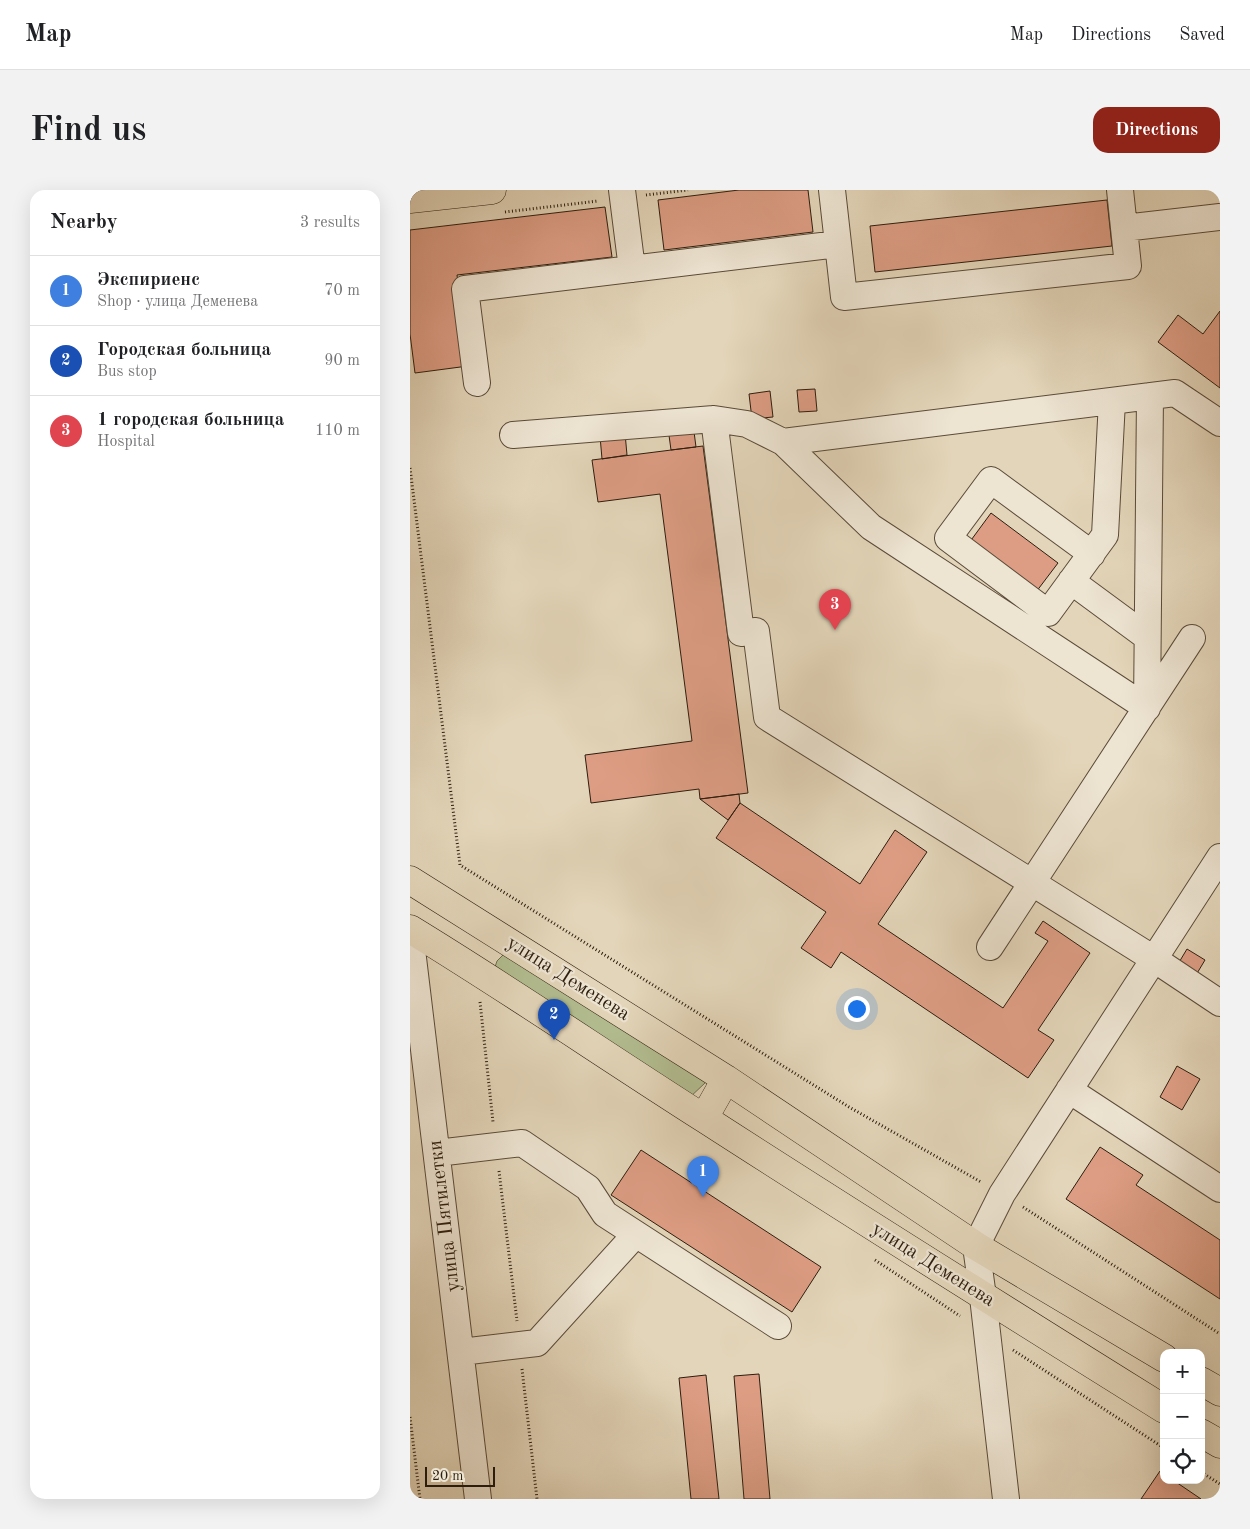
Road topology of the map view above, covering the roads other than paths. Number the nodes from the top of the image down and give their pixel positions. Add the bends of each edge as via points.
1 (832, 190) edge
2 (1120, 190) edge
3 (623, 194) edge
4 (410, 199) edge
5 (494, 201) edge
6 (1220, 217) edge
7 (1124, 228) junction
8 (838, 244) junction
9 (632, 269) junction
10 (476, 383) dead end
11 (1150, 396) junction
12 (1112, 401) junction
13 (714, 418) junction
14 (1220, 423) edge
15 (512, 435) dead end
16 (784, 442) junction
17 (1092, 554) junction
18 (1071, 581) junction
19 (1147, 637) junction
20 (1192, 638) dead end
21 (1147, 708) junction
22 (1220, 857) edge
23 (410, 880) edge
24 (1032, 883) junction
25 (410, 931) edge
26 (990, 947) dead end
27 (1154, 959) junction
28 (1220, 1003) edge
29 (415, 1012) edge
30 (418, 1057) edge
31 (726, 1079) junction
32 (1069, 1090) junction
33 (704, 1118) junction
34 (437, 1153) junction
35 (1220, 1189) edge
36 (636, 1234) junction
37 (976, 1246) junction
38 (983, 1297) junction
39 (778, 1326) dead end
40 (461, 1352) junction
41 (1160, 1356) edge
42 (1205, 1383) edge
43 (1220, 1392) edge
44 (1160, 1407) edge
45 (1205, 1435) edge
46 (1220, 1444) edge
47 (478, 1499) edge
48 (1006, 1499) edge

1 - 8 street
2 - 7 street
3 - 9 street
4 - 5 main road
6 - 7 street
7 - 8 street via 1128,266 844,297
8 - 9 street
9 - 10 street via 465,289
11 - 12 street
11 - 14 street via 1175,393
11 - 19 street
12 - 16 street
12 - 17 street via 1106,535
13 - 15 street
13 - 16 street via 747,424
13 - 24 street via 741,634 756,631 767,717
16 - 21 street via 872,527
17 - 18 street
17 - 18 street via 991,480 948,538 1048,613
18 - 19 street
19 - 21 street
20 - 21 street
21 - 24 street
22 - 27 street
23 - 31 main road, улица Деменева
24 - 26 street
24 - 27 street
25 - 29 street, улица Пятилетки
25 - 33 main road, улица Деменева via 476,969
27 - 28 street
27 - 32 street
29 - 30 street, улица Пятилетки
30 - 34 street, улица Пятилетки
31 - 33 main road
31 - 37 main road, улица Деменева
32 - 35 street
32 - 37 street via 1002,1194
33 - 38 main road, улица Деменева
34 - 36 street via 522,1143 588,1188 605,1214
34 - 40 street, улица Пятилетки
36 - 39 street
36 - 40 street via 537,1343
37 - 38 street
37 - 41 main road, улица Деменева
38 - 44 main road, улица Деменева
38 - 48 street
40 - 47 street, улица Пятилетки
42 - 43 main road
45 - 46 main road

